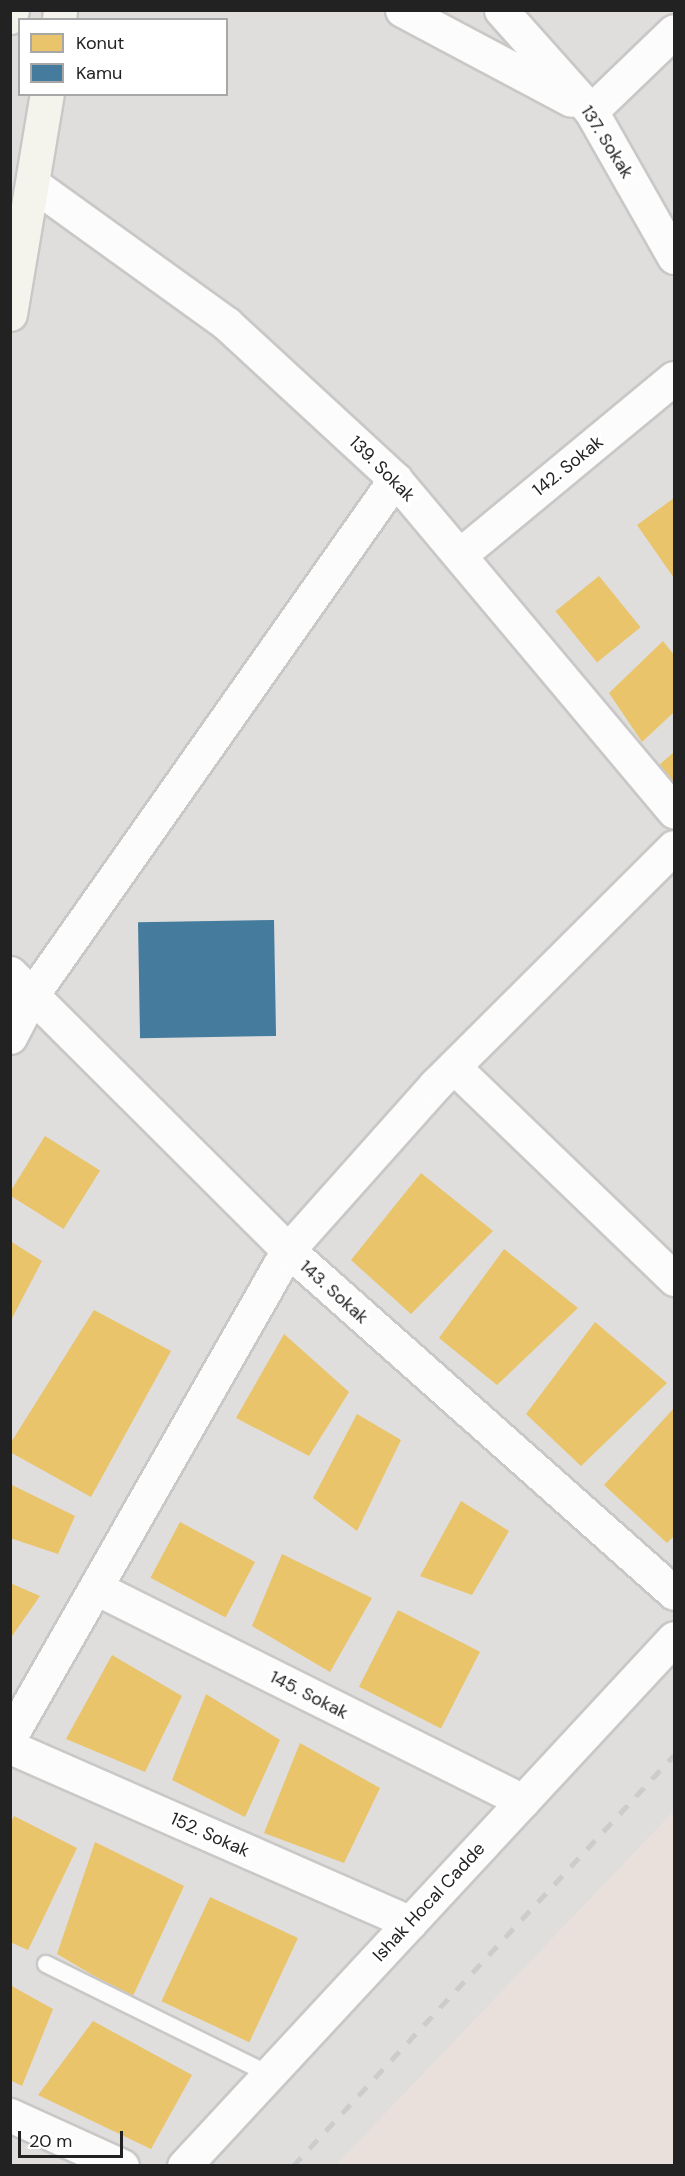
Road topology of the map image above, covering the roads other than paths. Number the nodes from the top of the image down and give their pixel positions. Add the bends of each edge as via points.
1 (12, 10) edge
2 (402, 10) edge
3 (501, 10) edge
4 (10, 17) edge
5 (675, 31) edge
6 (47, 96) edge
7 (591, 111) junction
8 (33, 184) junction
9 (675, 257) edge
10 (10, 314) edge
11 (675, 378) edge
12 (395, 479) junction
13 (461, 554) junction
14 (675, 812) edge
15 (675, 847) edge
16 (21, 984) edge
17 (10, 1037) edge
18 (454, 1067) junction
19 (288, 1250) junction
20 (675, 1280) edge
21 (96, 1588) junction
22 (675, 1593) edge
23 (675, 1638) edge
24 (10, 1737) edge
25 (10, 1747) edge
26 (523, 1801) junction
27 (410, 1923) junction
28 (46, 1964) dead end
29 (269, 2074) junction
30 (10, 2115) edge
31 (122, 2166) edge
32 (184, 2166) edge

1 - 4 street
2 - 7 street
3 - 7 street, 137. Sokak
5 - 7 street
6 - 8 street
7 - 9 street, 137. Sokak
8 - 10 street
8 - 12 street, 139. Sokak via 227,324
11 - 13 street, 142. Sokak
12 - 13 street, 139. Sokak
12 - 16 street
13 - 14 street, 139. Sokak
15 - 18 street
16 - 17 street
16 - 19 street, 143. Sokak
18 - 19 street
18 - 20 street
19 - 21 street
19 - 22 street, 143. Sokak
21 - 24 street
21 - 26 street, 145. Sokak
23 - 26 street, Ishak Hocal Cadde
25 - 27 street, 152. Sokak
26 - 27 street, Ishak Hocal Cadde
27 - 29 street, Ishak Hocal Cadde
28 - 29 lane
29 - 32 street, Ishak Hocal Cadde
30 - 31 street

